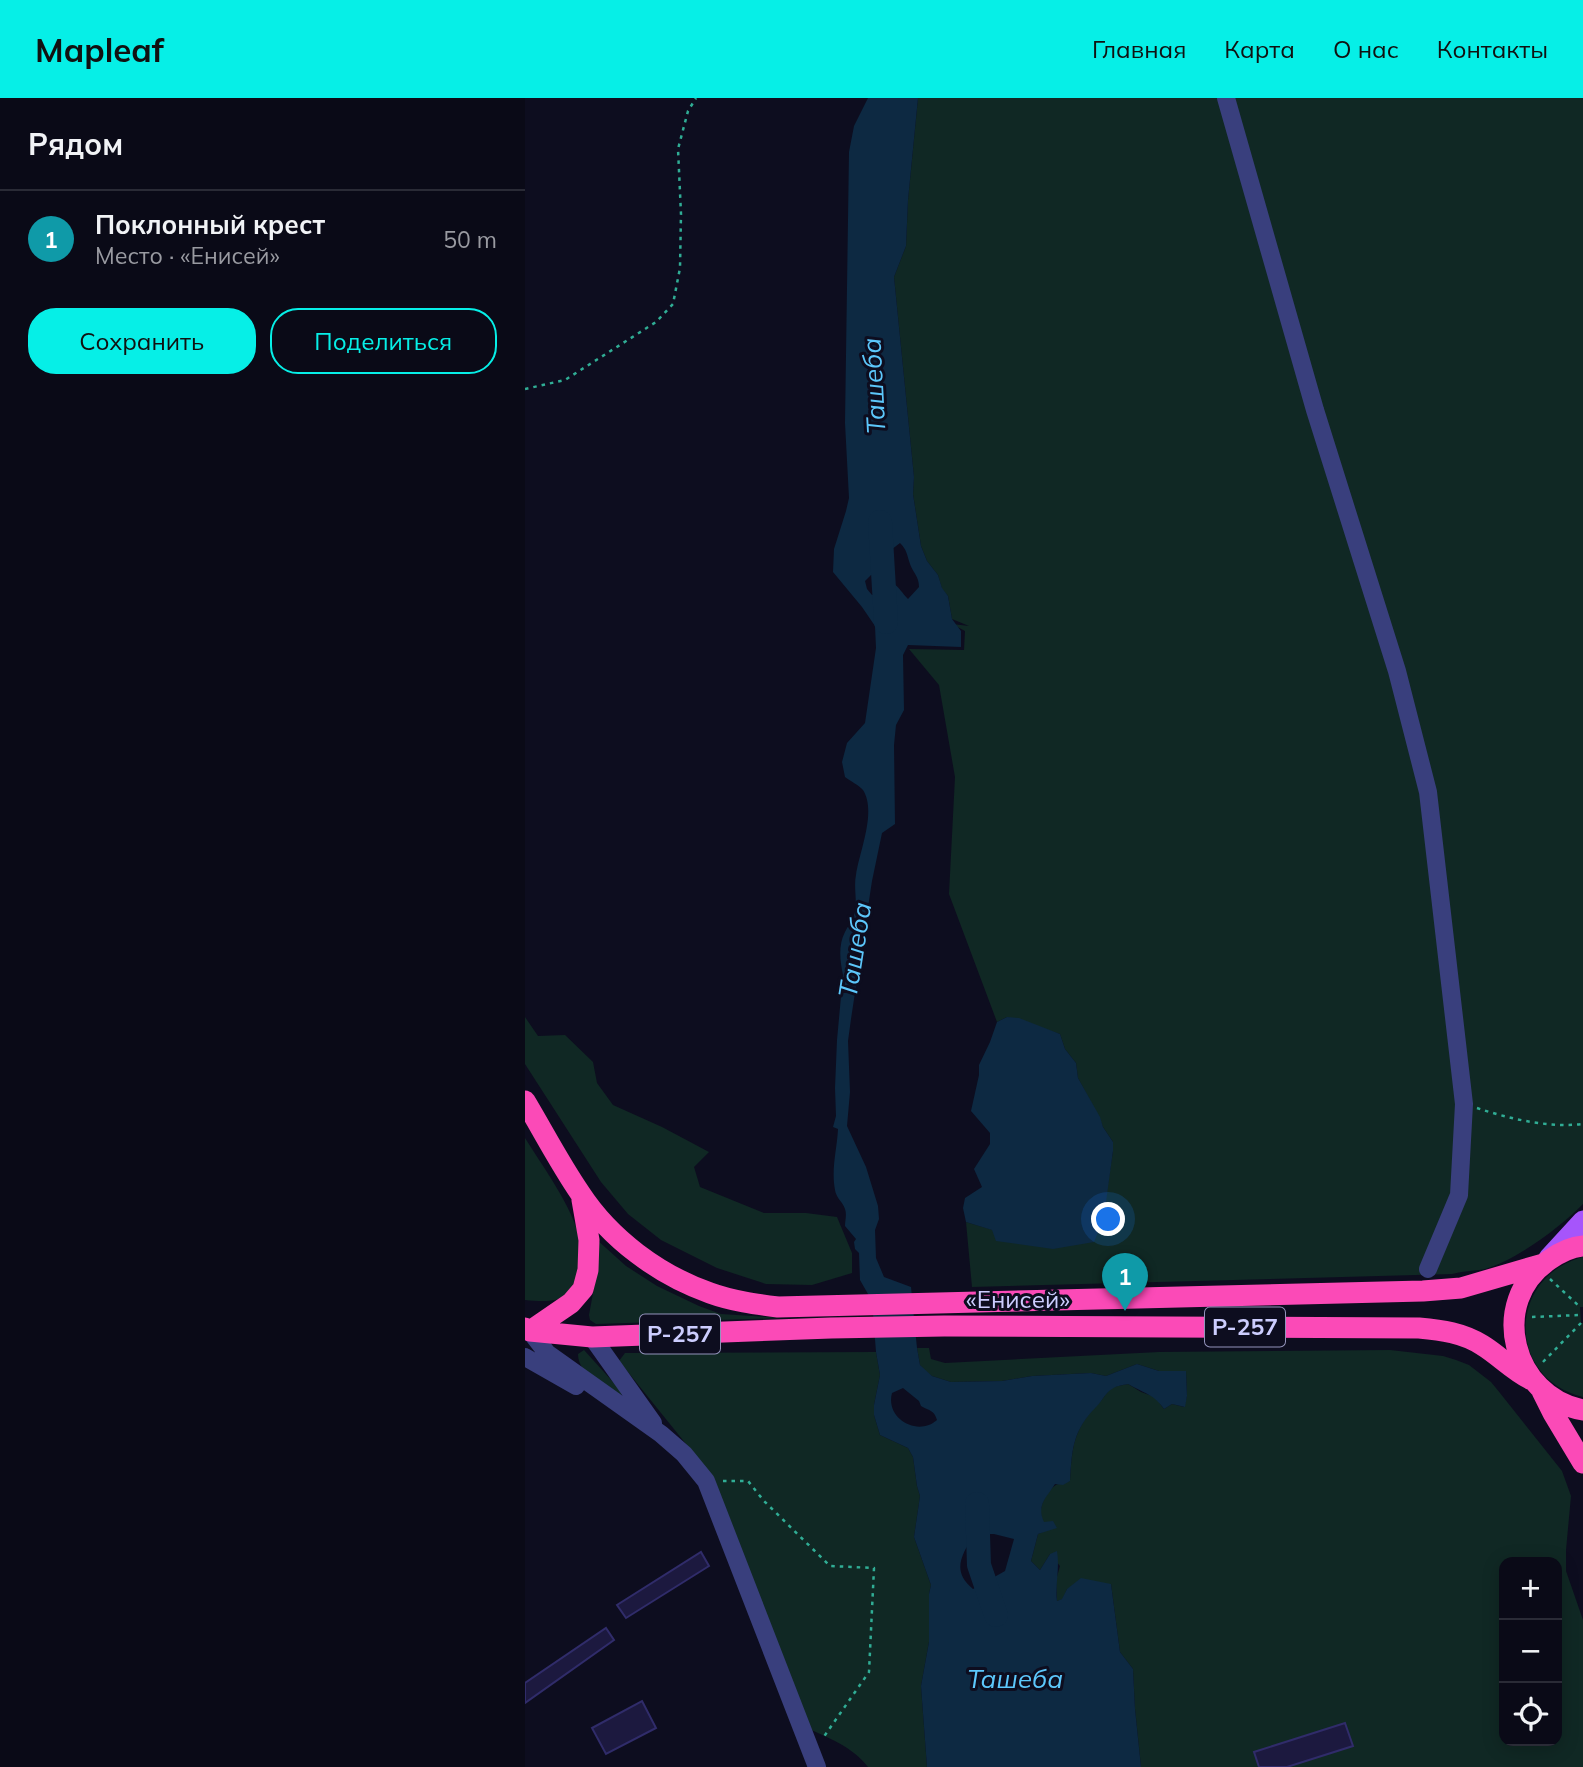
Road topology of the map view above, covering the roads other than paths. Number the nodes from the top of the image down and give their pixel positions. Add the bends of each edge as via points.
1 (1226, 98) edge
2 (525, 1101) edge
3 (525, 1117) edge
4 (551, 1145) junction
5 (581, 1195) junction
6 (1583, 1222) edge
7 (1583, 1246) edge
8 (1543, 1264) junction
9 (1428, 1269) dead end
10 (527, 1330) edge
11 (592, 1337) junction
12 (525, 1357) edge
13 (1537, 1385) junction
14 (1583, 1410) edge
15 (661, 1434) junction
16 (1583, 1463) edge
17 (817, 1767) edge

1 - 9 street via 1315,410 1397,671 1428,792 1464,1104 1459,1195
2 - 4 highway, «Енисей» / Р-257
3 - 4 highway, «Енисей» / Р-257
4 - 5 highway, «Енисей» / Р-257
5 - 8 highway, «Енисей» / Р-257 via 631,1249 658,1268 710,1293 778,1307 1423,1291 1461,1288
5 - 10 highway, «Енисей» / Р-257 via 589,1240 583,1289 571,1303
6 - 8 main road
7 - 8 highway, «Енисей» / Р-257
8 - 13 highway, «Енисей» / Р-257 via 1524,1288 1515,1318 1519,1357
10 - 11 highway, «Енисей» / Р-257
10 - 15 street via 547,1353
11 - 13 highway, «Енисей» / Р-257 via 944,1326 1429,1329 1482,1345
11 - 15 street
12 - 15 street
13 - 14 highway, «Енисей» / Р-257 via 1563,1404
13 - 16 highway, «Енисей» / Р-257
15 - 17 street via 706,1481

